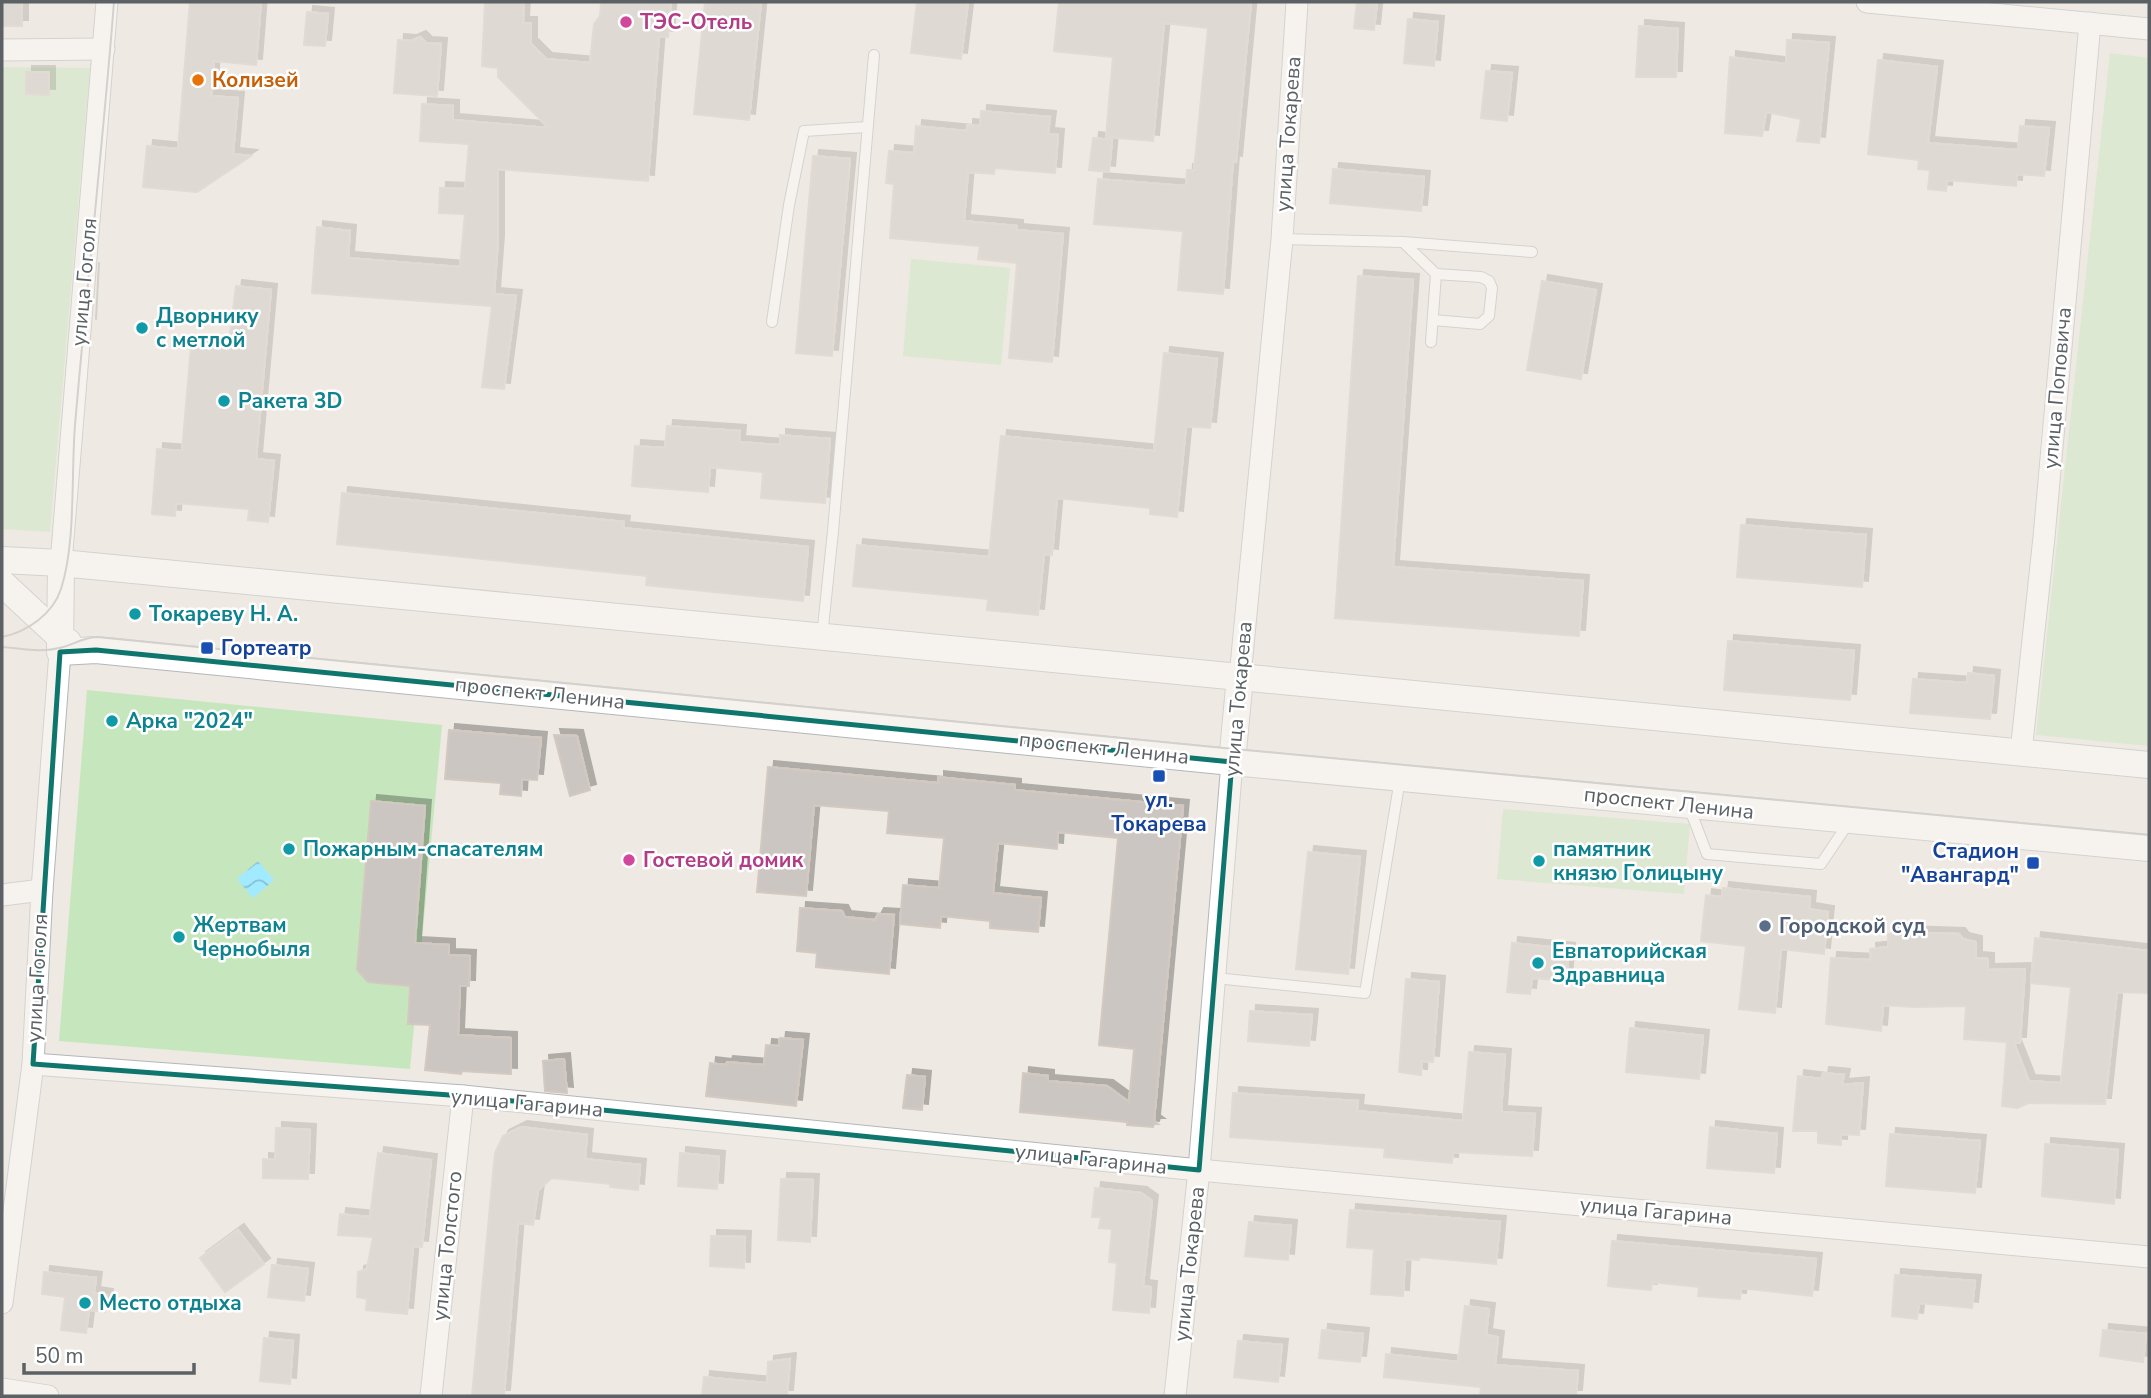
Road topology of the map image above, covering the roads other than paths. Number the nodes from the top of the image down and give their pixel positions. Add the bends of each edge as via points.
1 (107, 2) edge
2 (1297, 2) edge
3 (1867, 2) edge
4 (2090, 23) junction
5 (2149, 29) edge
6 (2, 50) edge
7 (104, 50) junction
8 (874, 55) dead end
9 (867, 127) junction
10 (1282, 239) junction
11 (1403, 242) junction
12 (1532, 253) dead end
13 (1436, 274) junction
14 (1433, 320) junction
15 (772, 322) dead end
16 (1431, 342) dead end
17 (2, 560) edge
18 (61, 563) junction
19 (2, 583) edge
20 (822, 637) junction
21 (60, 645) junction
22 (1240, 677) junction
23 (2021, 752) junction
24 (1231, 762) junction
25 (2149, 765) edge
26 (1400, 776) junction
27 (1688, 805) junction
28 (1850, 820) junction
29 (2149, 848) edge
30 (42, 890) junction
31 (2, 895) edge
32 (1215, 978) junction
33 (33, 1064) junction
34 (463, 1097) junction
35 (1199, 1170) junction
36 (2149, 1257) edge
37 (2, 1303) edge
38 (2, 1389) edge
39 (48, 1396) edge
40 (431, 1396) edge
41 (1175, 1396) edge

1 - 7 street, улица Гоголя
2 - 10 street, улица Токарева
3 - 4 street
4 - 5 street
4 - 23 street, улица Поповича
6 - 7 street
7 - 18 street, улица Гоголя
8 - 9 lane
9 - 15 lane via 804,131
9 - 20 lane
10 - 11 lane
10 - 22 street, улица Токарева
11 - 12 lane
11 - 13 lane
13 - 14 lane
13 - 14 lane via 1481,277 1492,288 1489,316 1480,324
14 - 16 lane
17 - 18 street
18 - 20 street
18 - 21 street
19 - 21 street
20 - 22 street
21 - 24 street, проспект Ленина
21 - 30 street, улица Гоголя
22 - 23 street
22 - 24 street, улица Токарева
23 - 25 street
24 - 26 street, проспект Ленина
24 - 32 street, улица Токарева
26 - 27 street, проспект Ленина
26 - 32 lane via 1365,993
27 - 28 street, проспект Ленина
27 - 28 lane via 1707,854 1821,864
28 - 29 street, проспект Ленина
30 - 31 street
30 - 33 street, улица Гоголя
32 - 35 street, улица Токарева
33 - 34 street, улица Гагарина
33 - 37 street, улица Гоголя
34 - 35 street, улица Гагарина
34 - 40 street, улица Толстого
35 - 36 street, улица Гагарина
35 - 41 street, улица Токарева
38 - 39 street

